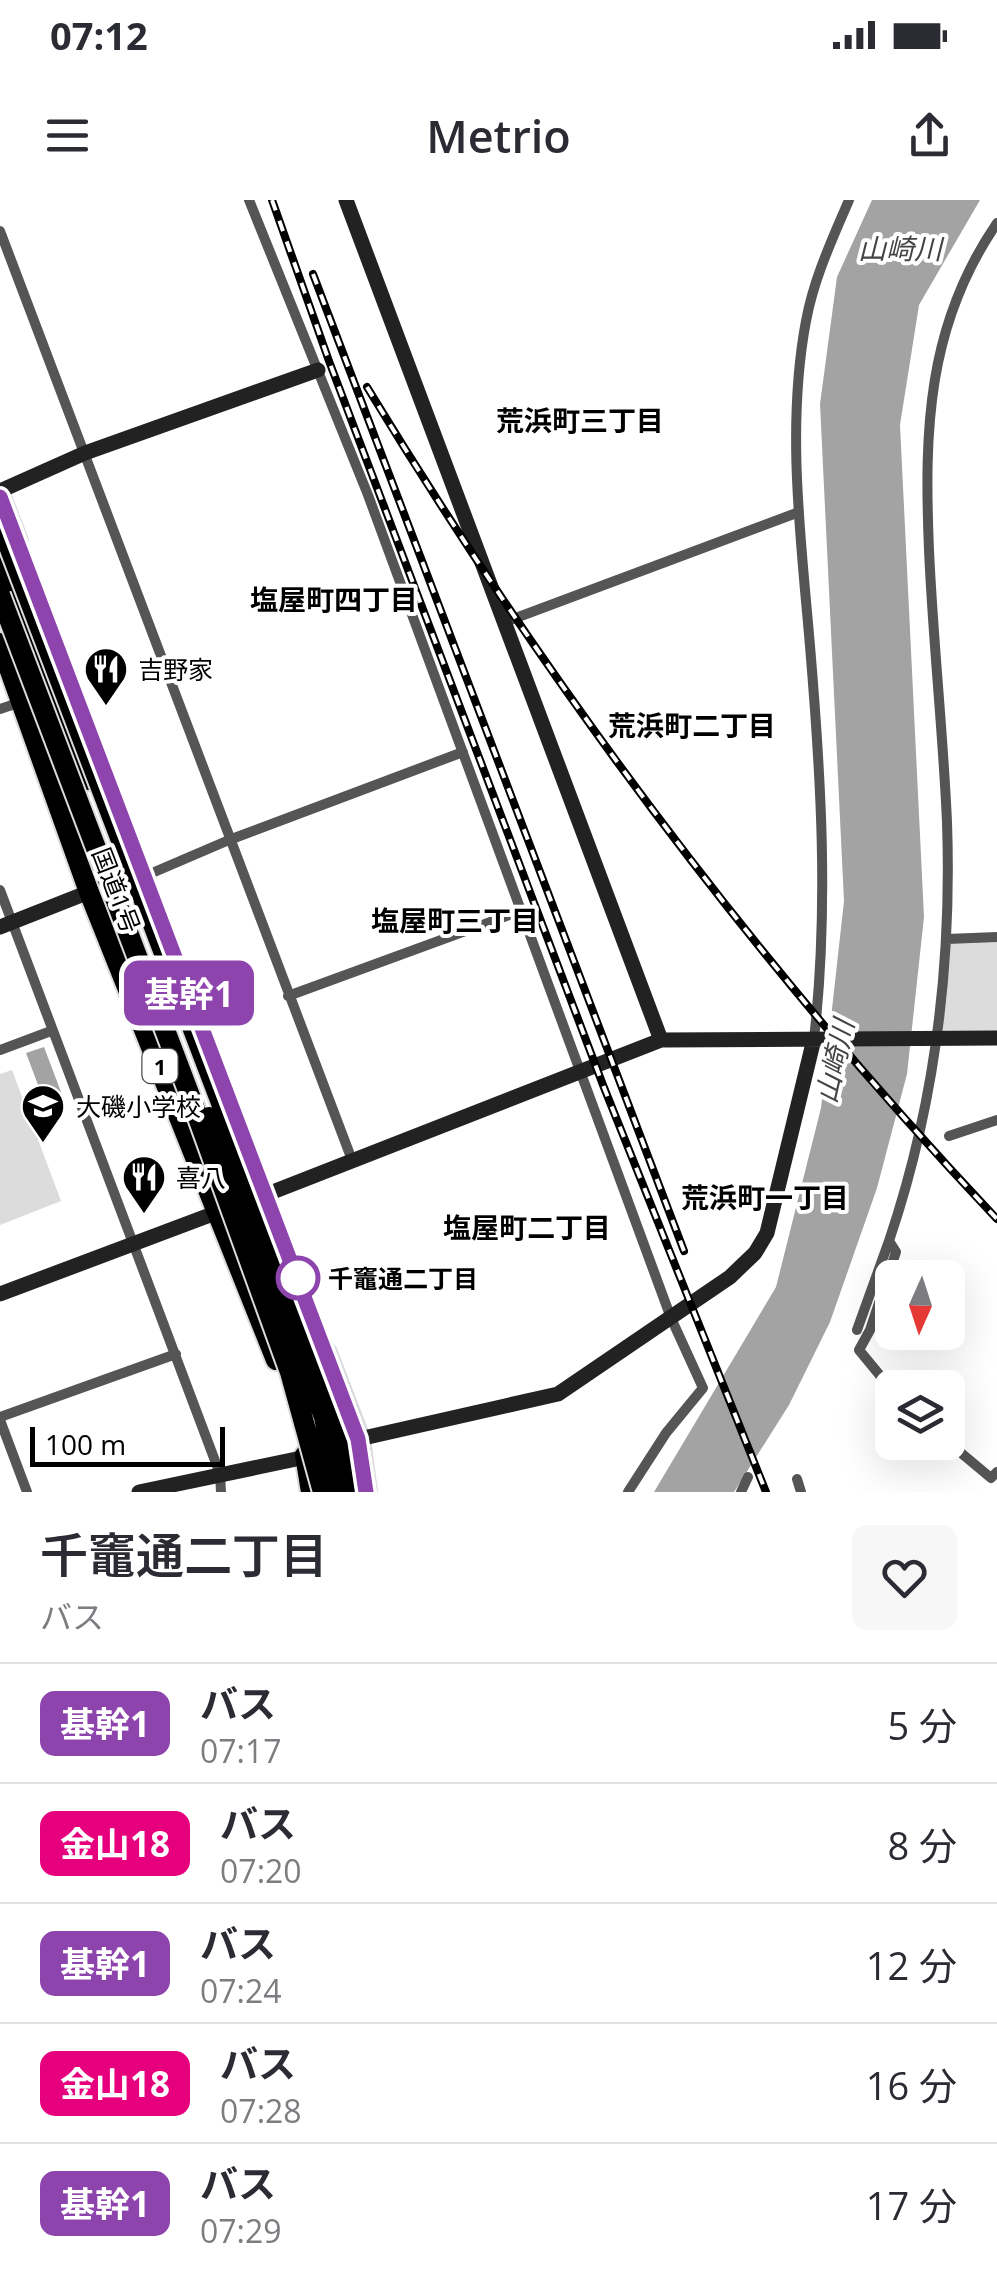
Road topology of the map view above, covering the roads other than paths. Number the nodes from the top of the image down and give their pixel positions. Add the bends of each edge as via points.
1 (250, 200) edge
2 (346, 200) edge
3 (849, 200) edge
4 (997, 223) edge
5 (0, 231) edge
6 (13, 265) junction
7 (0, 270) edge
8 (318, 370) junction
9 (85, 454) junction
10 (0, 494) edge
11 (799, 512) junction
12 (0, 522) edge
13 (0, 559) edge
14 (0, 595) edge
15 (505, 622) junction
16 (0, 643) edge
17 (22, 701) junction
18 (0, 709) edge
19 (463, 752) junction
20 (228, 840) junction
21 (144, 876) junction
22 (0, 890) edge
23 (89, 892) junction
24 (522, 910) junction
25 (146, 912) junction
26 (6, 924) edge
27 (997, 937) edge
28 (947, 939) junction
29 (288, 996) junction
30 (51, 1031) junction
31 (818, 1038) junction
32 (997, 1038) edge
33 (661, 1040) junction
34 (935, 1040) junction
35 (0, 1050) edge
36 (582, 1073) junction
37 (192, 1101) junction
38 (997, 1120) edge
39 (949, 1136) dead end
40 (352, 1160) junction
41 (266, 1195) junction
42 (219, 1212) junction
43 (889, 1240) junction
44 (133, 1245) junction
45 (0, 1294) edge
46 (671, 1318) junction
47 (858, 1330) dead end
48 (176, 1354) junction
49 (875, 1370) edge
50 (0, 1419) edge
51 (358, 1439) junction
52 (965, 1456) edge
53 (306, 1457) junction
54 (997, 1472) edge
55 (220, 1474) junction
56 (748, 1478) dead end
57 (797, 1479) dead end
58 (26, 1492) edge
59 (139, 1492) edge
60 (222, 1492) edge
61 (311, 1492) edge
62 (323, 1492) edge
63 (338, 1492) edge
64 (354, 1492) edge
65 (366, 1492) edge
66 (628, 1492) edge
67 (741, 1492) edge
68 (801, 1492) edge

1 - 8 street
2 - 15 street
3 - 11 street via 805,324 797,388
4 - 28 street via 955,298 928,422
5 - 6 street
6 - 7 street
6 - 9 street
8 - 9 street
8 - 19 street
9 - 10 street
9 - 20 street
10 - 21 highway, 国道1号 / 1
11 - 15 street
11 - 31 street via 821,779
12 - 25 highway, bridge
13 - 25 highway, bridge
14 - 37 highway, bridge
15 - 33 street
16 - 17 highway, 国道1号 / 1
17 - 18 street
17 - 23 highway, 国道1号 / 1
19 - 20 street
19 - 24 street
20 - 21 street
20 - 29 street
21 - 41 highway, 国道1号 / 1
22 - 26 street
23 - 26 street
23 - 42 highway, 国道1号 / 1
24 - 29 street
24 - 36 street
25 - 64 highway, bridge via 319,1360
26 - 30 street
27 - 28 street
28 - 34 street
29 - 40 street
30 - 35 street
30 - 44 street
31 - 33 street
31 - 34 street
31 - 46 street via 766,1233 730,1276
32 - 34 street
33 - 36 street
34 - 43 street via 914,1159
36 - 40 street
36 - 46 street
37 - 62 highway, bridge via 300,1400
37 - 63 highway, bridge via 213,1121 324,1417
38 - 39 street
40 - 41 street
41 - 42 street
41 - 51 highway, 国道1号 / 1
42 - 44 street
42 - 53 highway, 国道1号 / 1 via 292,1402
43 - 47 street
43 - 49 street via 896,1252 858,1350
44 - 45 street
44 - 48 street
46 - 51 street via 558,1394
46 - 66 street via 702,1388
48 - 50 street
48 - 55 street
50 - 58 street
51 - 65 highway, 国道1号 / 1
52 - 54 street via 991,1478
53 - 55 street
53 - 61 highway, 国道1号 / 1
55 - 59 street
55 - 60 street
56 - 67 street
57 - 68 street

